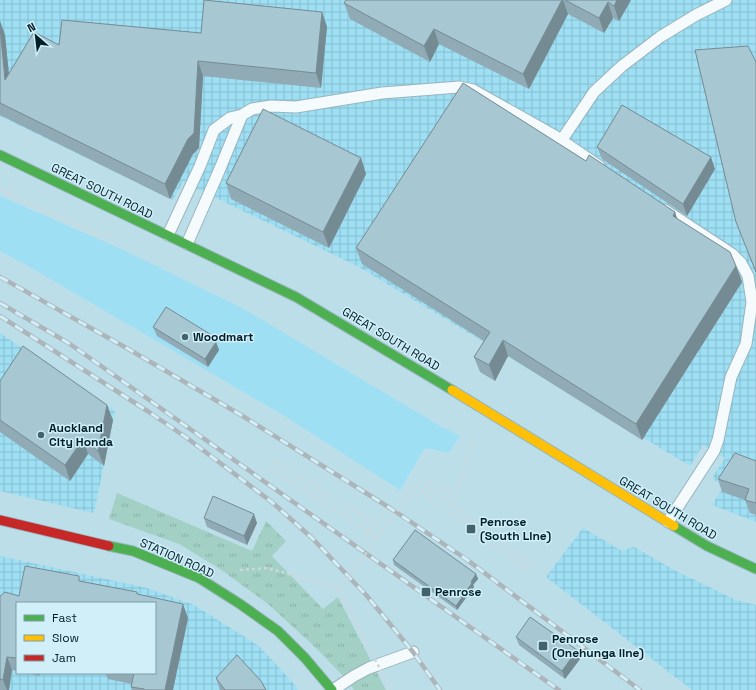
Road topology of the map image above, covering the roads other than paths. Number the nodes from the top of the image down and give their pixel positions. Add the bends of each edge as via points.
1 (726, 0) edge
2 (242, 115) junction
3 (561, 141) junction
4 (0, 155) edge
5 (607, 172) edge
6 (653, 202) edge
7 (168, 235) junction
8 (187, 244) junction
9 (0, 520) edge
10 (668, 522) junction
11 (756, 569) edge
12 (413, 652) dead end
13 (333, 690) edge

1 - 3 lane via 660,37 622,66 594,92
2 - 3 lane via 252,109 271,106 296,107 382,93 459,86 473,90
2 - 7 lane via 230,118 214,130
2 - 8 lane
3 - 5 lane
4 - 7 main road, GREAT SOUTH ROAD
6 - 10 lane via 732,254 741,263 748,276 752,302 746,344 731,377 714,451
7 - 8 main road, GREAT SOUTH ROAD
8 - 10 main road, GREAT SOUTH ROAD via 332,317
9 - 13 main road, STATION ROAD via 134,551 199,578 278,631
10 - 11 main road, GREAT SOUTH ROAD via 707,546
12 - 13 lane via 369,668

